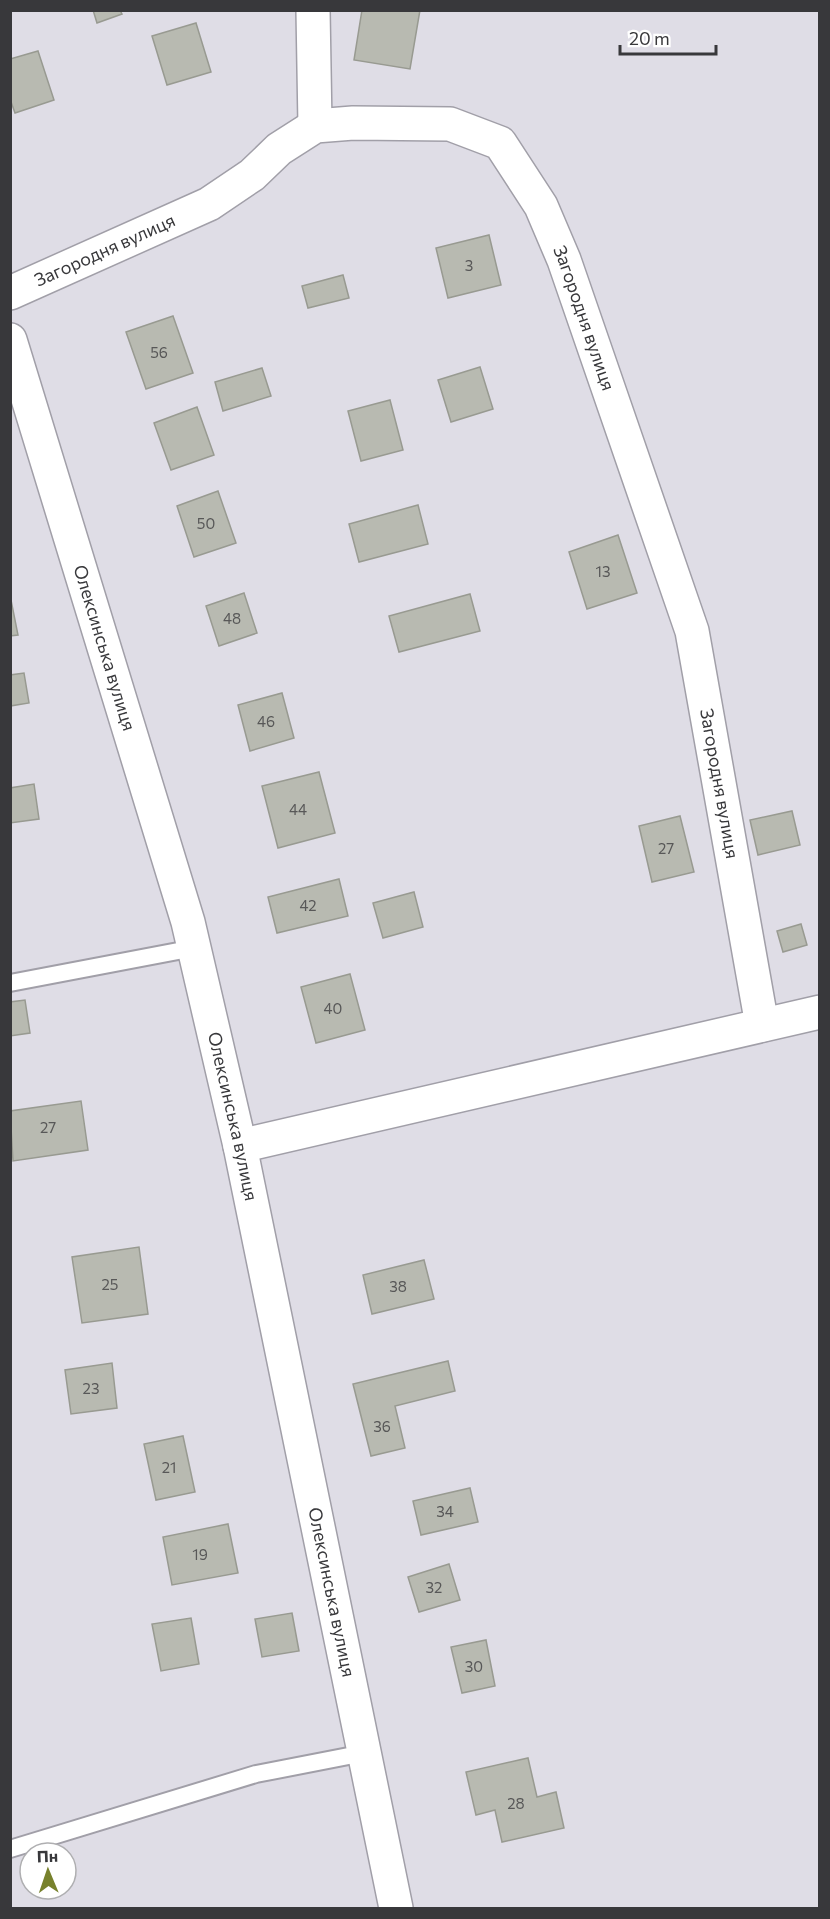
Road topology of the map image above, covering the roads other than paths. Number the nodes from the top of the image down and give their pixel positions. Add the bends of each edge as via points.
1 (313, 10) edge
2 (315, 126) junction
3 (10, 293) edge
4 (10, 340) edge
5 (194, 948) junction
6 (10, 983) edge
7 (819, 1012) edge
8 (762, 1026) junction
9 (240, 1146) junction
10 (364, 1753) junction
11 (10, 1849) edge
12 (396, 1908) edge

1 - 2 street
2 - 3 street, Загородня вулиця via 279,148 252,175 209,204
2 - 8 street, Загородня вулиця via 450,124 500,143 541,206 564,260 692,631
4 - 5 street, Олексинська вулиця
5 - 6 lane
5 - 9 street, Олексинська вулиця
7 - 8 street
8 - 9 street
9 - 10 street, Олексинська вулиця
10 - 11 lane via 256,1774
10 - 12 street, Олексинська вулиця

